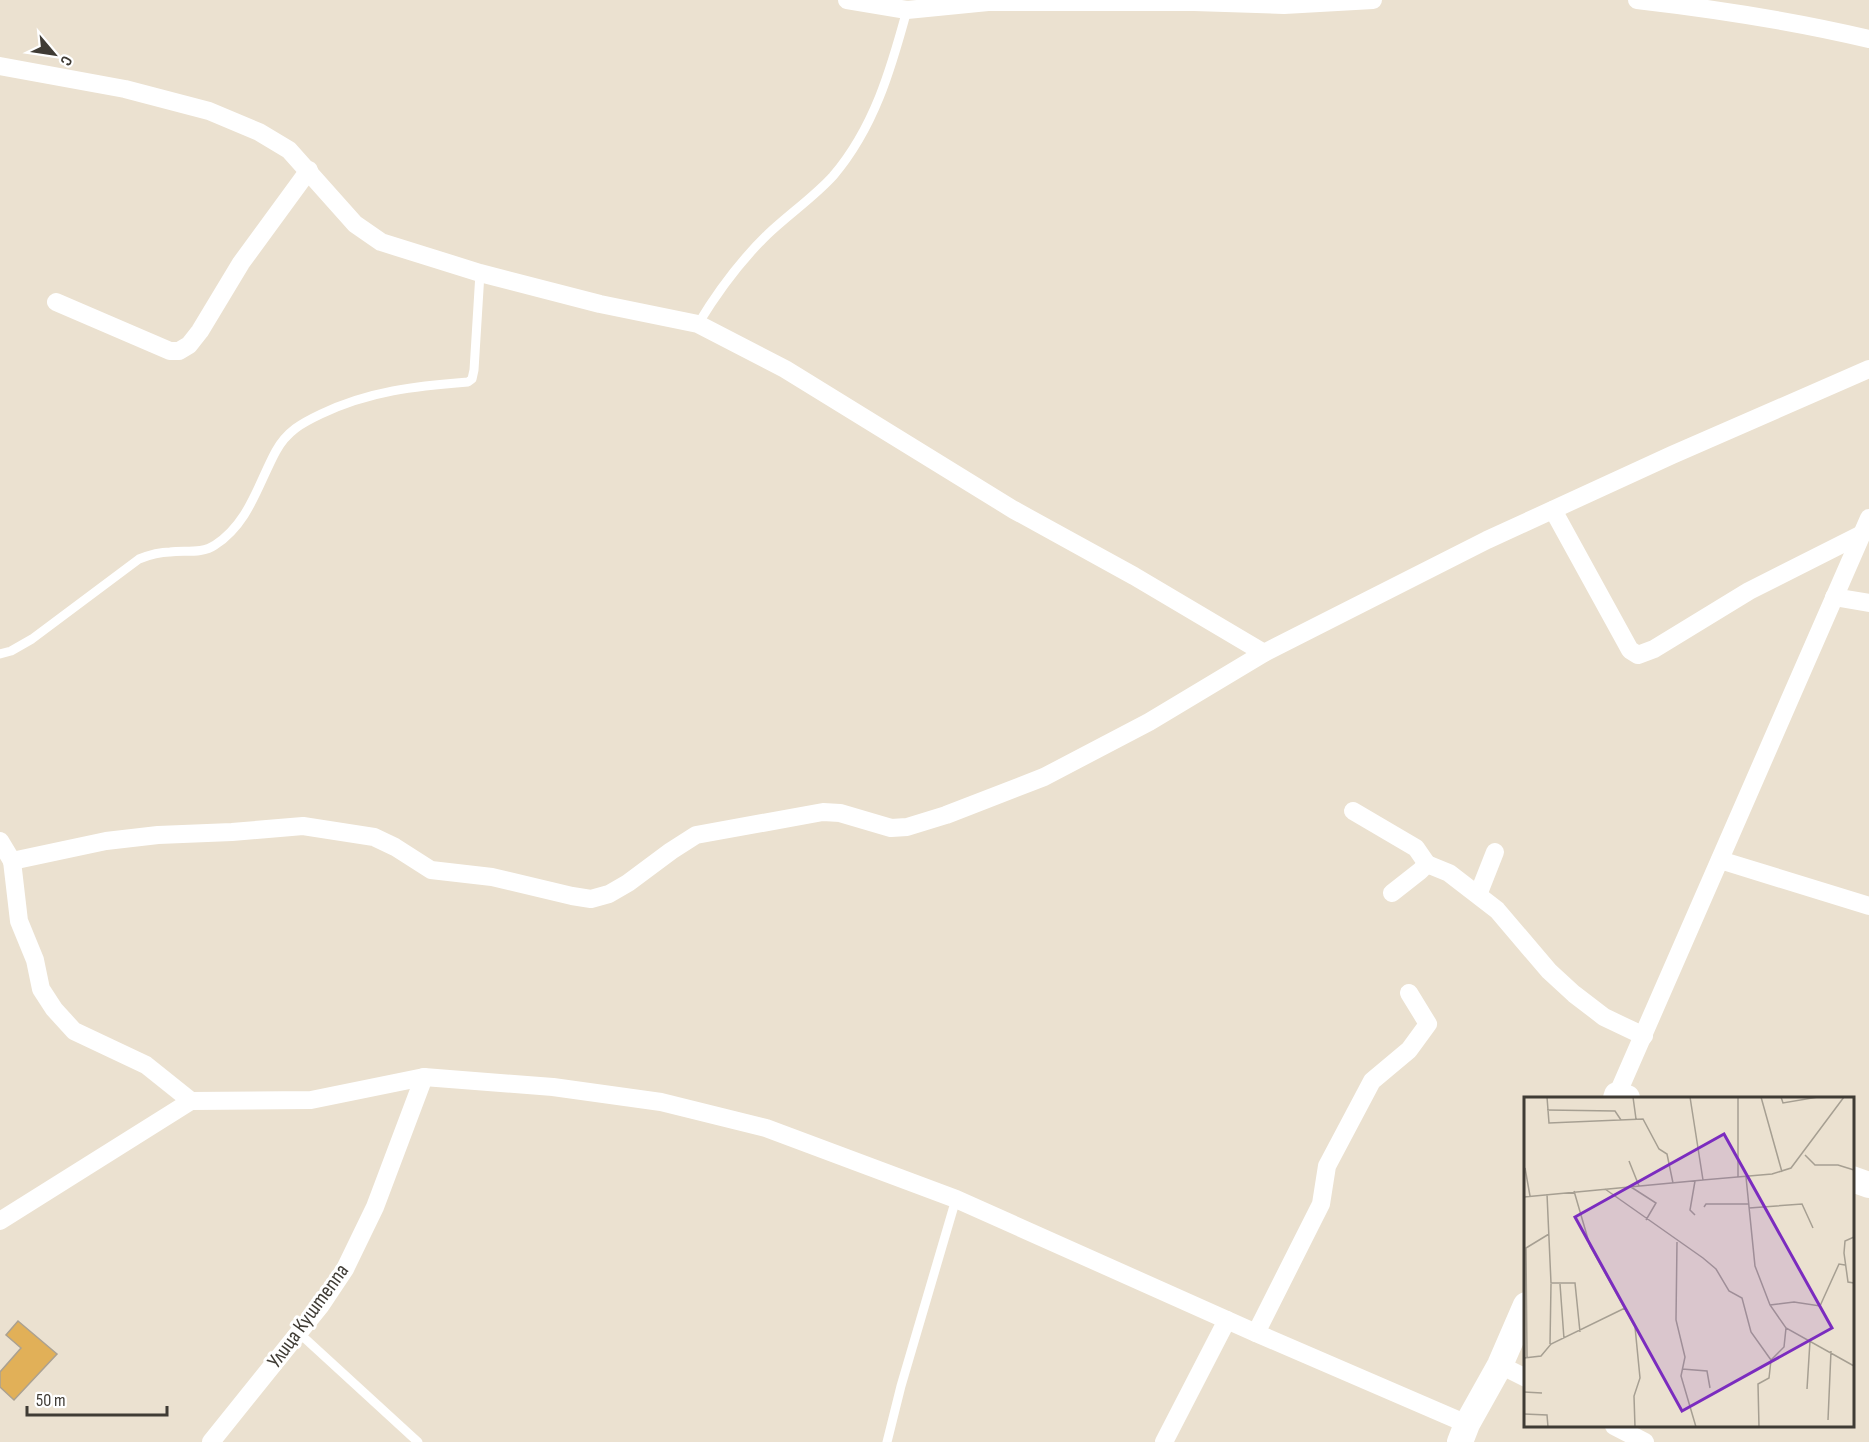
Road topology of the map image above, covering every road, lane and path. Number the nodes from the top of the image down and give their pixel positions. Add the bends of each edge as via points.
1 (847, 0) edge
2 (1373, 0) edge
3 (1637, 0) edge
4 (988, 1) edge
5 (907, 10) junction
6 (1869, 39) edge
7 (0, 66) edge
8 (309, 170) junction
9 (480, 273) junction
10 (56, 302) dead end
11 (698, 324) junction
12 (1869, 369) edge
13 (1553, 510) junction
14 (1865, 526) edge
15 (1834, 597) junction
16 (1869, 603) edge
17 (1264, 653) junction
18 (0, 654) edge
19 (1353, 811) dead end
20 (0, 841) edge
21 (1496, 852) dead end
22 (1720, 860) junction
23 (12, 861) junction
24 (1427, 864) junction
25 (1392, 893) dead end
26 (1478, 895) junction
27 (1869, 906) edge
28 (1409, 993) dead end
29 (1644, 1036) junction
30 (424, 1077) junction
31 (1620, 1097) edge
32 (191, 1101) junction
33 (1854, 1180) edge
34 (1869, 1185) edge
35 (956, 1199) junction
36 (0, 1221) edge
37 (1524, 1310) edge
38 (1227, 1320) junction
39 (298, 1333) junction
40 (1256, 1333) junction
41 (1500, 1365) junction
42 (1524, 1377) edge
43 (1618, 1427) edge
44 (1464, 1433) edge
45 (211, 1442) edge
46 (418, 1442) edge
47 (887, 1442) edge
48 (1164, 1442) edge
49 (1645, 1442) edge

1 - 5 street
2 - 4 street via 1284,5
3 - 6 street via 1817,27
4 - 5 street
5 - 11 lane via 892,67 876,109 856,145 832,177 745,257 720,287
7 - 8 street via 125,89 209,111 259,132 289,150
8 - 9 street via 356,224 381,242
8 - 10 street via 241,263 200,332 179,351 170,351
9 - 11 street
9 - 18 lane via 472,379 377,393 298,425 277,450 252,504 213,547 138,559 32,639
11 - 17 street via 785,369 1014,510
12 - 13 street
13 - 14 street via 1630,650 1638,656
13 - 17 street
14 - 15 street
15 - 16 street
15 - 22 street
17 - 23 street via 1149,722 1044,777 946,815 891,828 823,812 696,835 628,883 591,899 492,877 431,870 374,837 303,826 158,835
19 - 24 street via 1416,848
20 - 23 street
21 - 26 street
22 - 27 street
22 - 29 street
23 - 32 street via 19,921 35,960 41,989 54,1009 74,1031 146,1065
24 - 25 street
24 - 26 street via 1449,873
26 - 29 street via 1497,910 1574,994 1604,1017
28 - 40 street via 1428,1024 1409,1050 1372,1081 1327,1166 1321,1204
29 - 31 street
30 - 32 street via 311,1100
30 - 35 street via 553,1087 661,1102 766,1128
30 - 39 street, Улица Куштеппа via 375,1207 345,1269
32 - 36 street
33 - 34 main road
35 - 38 street
35 - 47 lane
37 - 41 main road
38 - 40 street
38 - 48 street
39 - 45 street, Улица Куштеппа
39 - 46 lane
40 - 44 street
41 - 42 street
41 - 44 main road
43 - 49 street

